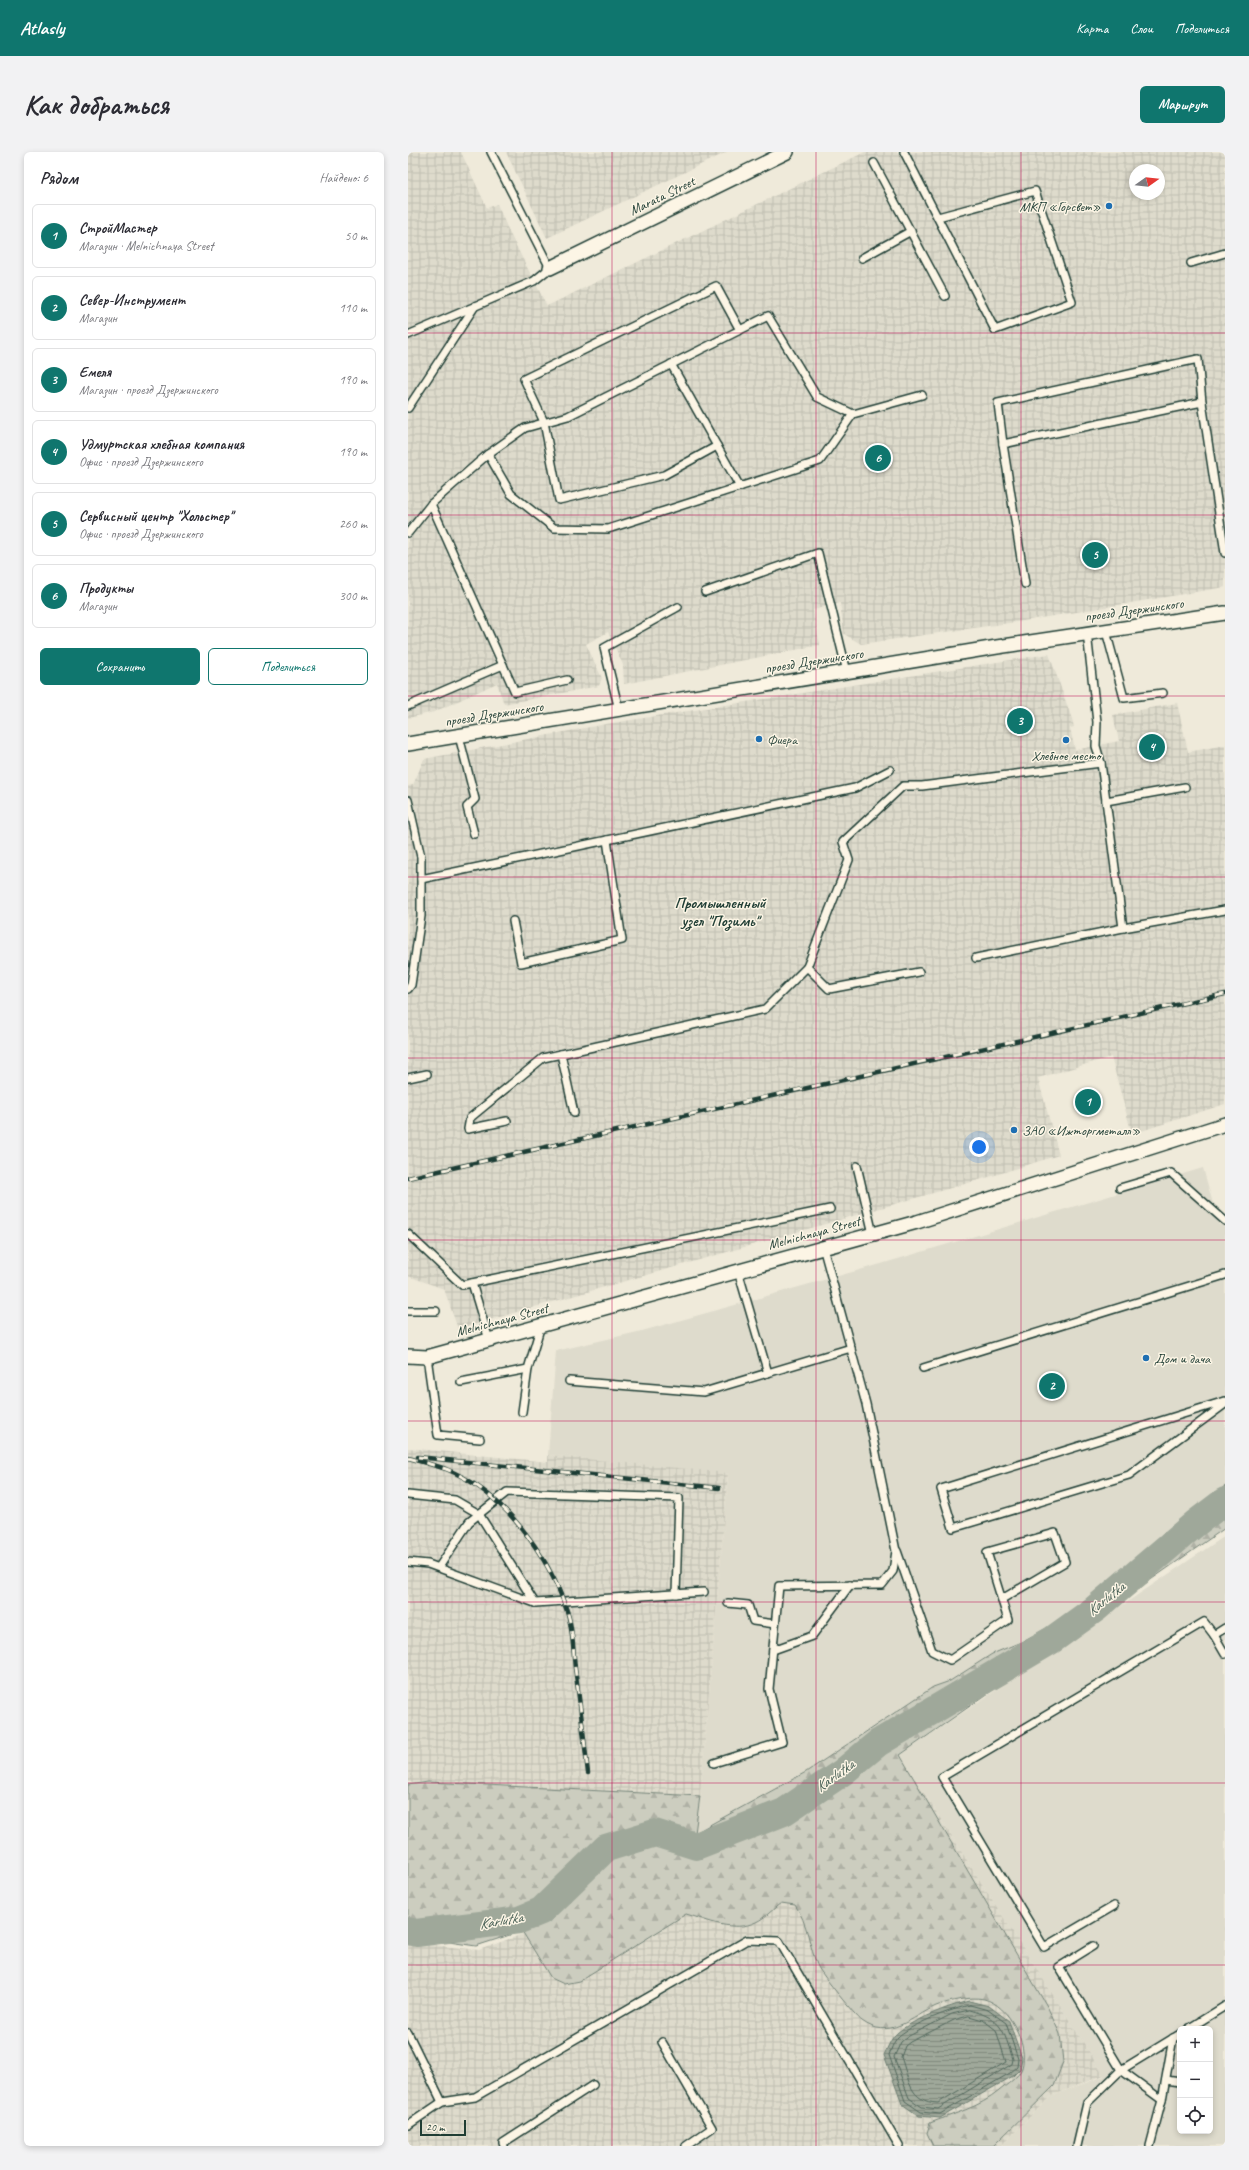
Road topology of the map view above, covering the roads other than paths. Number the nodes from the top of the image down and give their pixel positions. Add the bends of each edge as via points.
1 (491, 152) edge
2 (788, 152) edge
3 (904, 152) edge
4 (874, 163) dead end
5 (938, 217) junction
6 (911, 231) junction
7 (1225, 253) edge
8 (862, 258) dead end
9 (1191, 263) dead end
10 (550, 268) junction
11 (946, 296) dead end
12 (475, 306) junction
13 (740, 330) junction
14 (408, 335) edge
15 (672, 364) junction
16 (922, 395) dead end
17 (1202, 402) junction
18 (408, 408) edge
19 (853, 414) junction
20 (544, 422) junction
21 (1003, 444) junction
22 (717, 446) junction
23 (488, 454) junction
24 (740, 486) junction
25 (431, 504) junction
26 (408, 533) edge
27 (1225, 553) edge
28 (1026, 584) dead end
29 (706, 592) dead end
30 (678, 606) dead end
31 (1225, 613) edge
32 (1106, 631) junction
33 (1087, 634) junction
34 (503, 665) junction
35 (847, 672) junction
36 (567, 680) dead end
37 (1163, 692) dead end
38 (408, 706) edge
39 (619, 710) junction
40 (459, 736) junction
41 (408, 744) edge
42 (1101, 763) junction
43 (890, 770) dead end
44 (1185, 787) dead end
45 (408, 800) edge
46 (1106, 801) junction
47 (474, 834) dead end
48 (607, 840) junction
49 (421, 879) junction
50 (1225, 910) edge
51 (513, 921) dead end
52 (1123, 928) junction
53 (976, 958) dead end
54 (806, 967) junction
55 (919, 972) dead end
56 (408, 988) edge
57 (561, 1054) junction
58 (428, 1074) dead end
59 (408, 1078) edge
60 (574, 1113) dead end
61 (507, 1121) dead end
62 (1225, 1124) edge
63 (857, 1166) dead end
64 (1120, 1188) dead end
65 (830, 1209) dead end
66 (1225, 1221) edge
67 (408, 1234) edge
68 (873, 1234) junction
69 (823, 1247) junction
70 (738, 1271) junction
71 (1225, 1275) edge
72 (472, 1283) junction
73 (408, 1311) edge
74 (436, 1311) dead end
75 (542, 1325) junction
76 (489, 1340) junction
77 (850, 1348) junction
78 (408, 1356) edge
79 (427, 1357) junction
80 (923, 1368) dead end
81 (528, 1369) junction
82 (768, 1373) junction
83 (461, 1382) dead end
84 (569, 1382) dead end
85 (1225, 1403) edge
86 (522, 1412) dead end
87 (480, 1439) dead end
88 (408, 1495) edge
89 (479, 1514) junction
90 (896, 1550) junction
91 (408, 1562) edge
92 (439, 1567) junction
93 (850, 1585) junction
94 (704, 1592) dead end
95 (676, 1594) junction
96 (1002, 1600) junction
97 (535, 1603) junction
98 (728, 1603) dead end
99 (775, 1624) junction
100 (1225, 1628) edge
101 (1214, 1635) junction
102 (773, 1650) junction
103 (1224, 1652) edge
104 (714, 1763) dead end
105 (1114, 1906) dead end
106 (1093, 1946) dead end
107 (1225, 2006) edge
108 (1193, 2026) edge
109 (408, 2033) edge
110 (1177, 2036) edge
111 (1173, 2038) junction
112 (662, 2042) dead end
113 (1121, 2070) junction
114 (1166, 2080) junction
115 (1177, 2082) edge
116 (593, 2085) dead end
117 (1162, 2100) junction
118 (442, 2102) junction
119 (408, 2125) edge
120 (504, 2146) edge
121 (686, 2146) edge
122 (899, 2146) edge
123 (1077, 2146) edge
124 (1150, 2146) edge

1 - 10 lane
2 - 10 street, Marata Street
3 - 5 lane
4 - 6 lane
5 - 5 lane via 995,330 1072,302 1035,191
6 - 8 lane
6 - 11 lane
7 - 9 lane
10 - 12 lane via 534,281
12 - 14 lane
12 - 18 lane
13 - 15 lane
13 - 19 lane via 768,316 817,397
13 - 20 lane via 716,286 524,379
15 - 20 lane via 568,416
15 - 22 lane
16 - 19 lane
17 - 21 lane
17 - 21 lane via 1198,359 998,403
17 - 27 lane
19 - 24 lane via 820,461
20 - 22 lane via 560,500 664,475
20 - 23 lane via 525,428
21 - 28 lane
22 - 24 lane
23 - 24 lane via 511,494 554,528 608,529
23 - 25 lane
25 - 26 lane
25 - 34 lane
29 - 35 lane via 818,553
30 - 39 lane via 604,648
31 - 32 street, проезд Дзержинского
32 - 33 street, проезд Дзержинского
32 - 37 lane via 1124,698
33 - 35 street, проезд Дзержинского
33 - 42 lane via 1096,715 1096,746
34 - 36 lane via 515,692
34 - 38 lane
35 - 39 street, проезд Дзержинского
39 - 40 street, проезд Дзержинского
40 - 41 street, проезд Дзержинского
40 - 47 lane via 476,799 467,807
42 - 46 lane
42 - 54 lane via 922,786 903,786 843,842 849,860
43 - 48 lane via 855,788
44 - 46 lane
45 - 49 lane via 421,857
46 - 52 lane
48 - 49 lane
48 - 51 lane via 622,940 521,963
49 - 56 lane via 421,916 411,985
50 - 52 lane
52 - 53 lane
54 - 55 lane via 829,989
54 - 57 lane via 764,1009
57 - 60 lane
57 - 61 lane via 544,1058 470,1118 468,1129
58 - 59 lane
62 - 68 street, Melnichnaya Street
63 - 68 lane
64 - 66 lane via 1171,1173
65 - 72 lane
67 - 72 lane via 462,1285
68 - 69 street, Melnichnaya Street
69 - 70 street, Melnichnaya Street
69 - 77 lane
70 - 75 street, Melnichnaya Street
70 - 82 lane
71 - 80 lane
72 - 76 lane
73 - 74 lane
75 - 76 street, Melnichnaya Street
75 - 81 lane
76 - 79 street, Melnichnaya Street
77 - 82 lane
77 - 90 lane via 867,1410
78 - 79 street, Melnichnaya Street
79 - 87 lane via 438,1434
81 - 83 lane
81 - 86 lane
82 - 84 lane via 704,1392
85 - 85 lane via 941,1489 953,1528 1129,1475
88 - 89 lane via 455,1500
89 - 92 lane via 469,1522
89 - 95 lane via 506,1492 679,1498
89 - 97 lane
90 - 93 lane via 893,1571 882,1585
90 - 96 lane via 932,1651 950,1660 1008,1620
91 - 92 lane
92 - 97 lane
93 - 99 lane via 779,1586
93 - 102 lane via 812,1636
94 - 95 lane
95 - 97 lane
96 - 96 lane via 987,1552 1055,1533 1065,1562
98 - 99 lane via 748,1605 753,1621
99 - 102 lane
100 - 101 lane
101 - 103 lane
101 - 105 lane via 1204,1622 942,1777 1044,1947
102 - 104 lane via 770,1689 782,1742
106 - 113 lane via 1059,1967
107 - 108 lane
109 - 118 lane
110 - 111 lane
111 - 113 lane
111 - 114 lane
112 - 121 lane via 712,2128
113 - 117 lane
113 - 123 lane via 1087,2103
114 - 115 lane
114 - 117 lane
116 - 120 lane via 503,2142
117 - 124 lane
118 - 119 lane
118 - 122 lane via 475,2097 747,1940 779,1941

